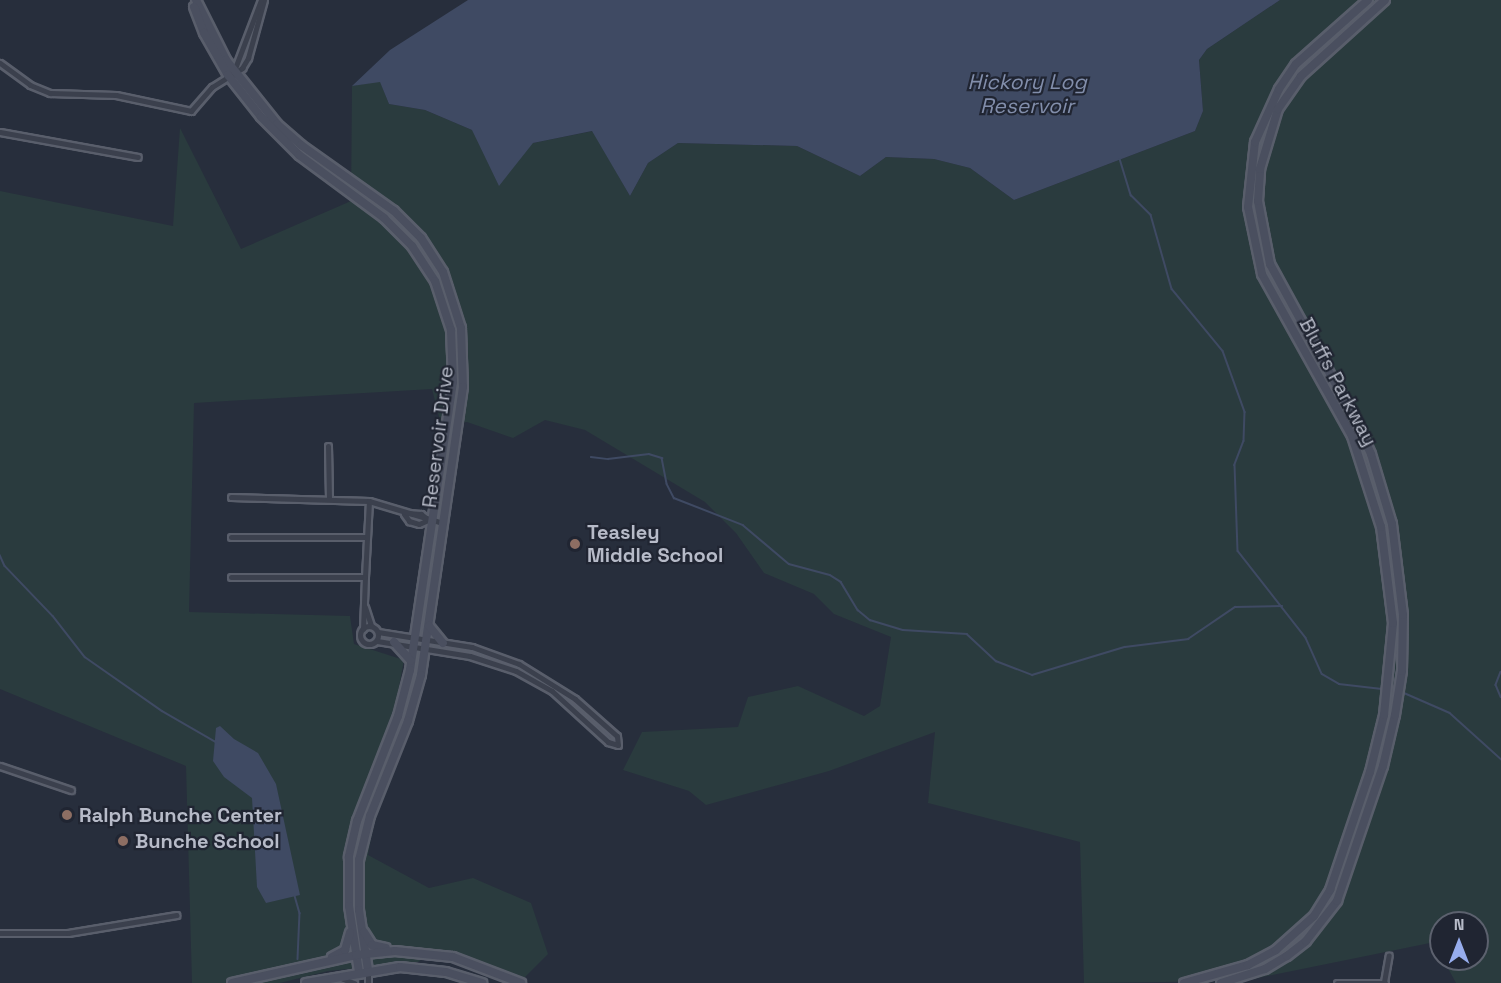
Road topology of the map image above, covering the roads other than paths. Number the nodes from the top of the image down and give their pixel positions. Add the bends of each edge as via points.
1 (195, 0) edge
2 (262, 0) edge
3 (1368, 0) edge
4 (1385, 0) edge
5 (0, 63) edge
6 (231, 73) junction
7 (0, 132) edge
8 (138, 157) dead end
9 (1310, 339) junction
10 (1300, 345) junction
11 (328, 446) dead end
12 (231, 497) dead end
13 (329, 497) junction
14 (369, 501) junction
15 (404, 514) junction
16 (430, 520) junction
17 (443, 523) junction
18 (231, 537) dead end
19 (365, 537) junction
20 (231, 577) dead end
21 (365, 577) junction
22 (365, 607) junction
23 (428, 623) junction
24 (371, 626) junction
25 (363, 629) junction
26 (378, 632) junction
27 (377, 641) junction
28 (394, 642) junction
29 (414, 642) junction
30 (443, 643) junction
31 (425, 644) junction
32 (411, 662) junction
33 (0, 766) edge
34 (71, 790) dead end
35 (1353, 821) junction
36 (1363, 824) junction
37 (177, 915) dead end
38 (360, 920) junction
39 (351, 923) junction
40 (0, 933) edge
41 (414, 952) junction
42 (360, 954) junction
43 (1389, 955) dead end
44 (318, 963) junction
45 (364, 971) junction
46 (327, 978) junction
47 (1206, 980) edge
48 (1350, 982) edge
49 (232, 983) edge
50 (306, 983) edge
51 (354, 983) edge
52 (362, 983) edge
53 (368, 983) edge
54 (482, 983) edge
55 (521, 983) edge
56 (1184, 983) edge
57 (1221, 983) edge
58 (1337, 983) edge
59 (1384, 983) edge

1 - 6 street, Reservoir Drive via 200,26
2 - 6 street via 250,55 242,68
3 - 10 street, Bluffs Parkway via 1296,64 1279,89 1255,142 1248,207 1251,238 1274,300
4 - 9 street, Bluffs Parkway via 1301,76 1278,110 1260,169 1259,213 1270,264
5 - 6 street via 30,86 50,93 116,95 186,111
6 - 16 street, Reservoir Drive via 286,143 399,231 435,281 451,330 454,372
6 - 17 street, Reservoir Drive via 292,138 408,224 443,272 459,319 464,368
7 - 8 street
9 - 10 street
9 - 36 street, Bluffs Parkway via 1371,454 1397,552 1403,615 1402,671 1383,766
10 - 35 street, Bluffs Parkway via 1356,447 1382,527 1389,572 1391,672 1370,772
11 - 13 street
12 - 13 street
13 - 14 street
14 - 15 street
14 - 19 street
15 - 16 street via 421,514
15 - 16 street via 409,521 420,524
16 - 17 street
16 - 29 street, Reservoir Drive
17 - 23 street, Reservoir Drive
18 - 19 street
19 - 21 street
20 - 21 street
21 - 22 street
22 - 24 street
22 - 25 street
23 - 30 street
23 - 31 street, Reservoir Drive
24 - 25 street
24 - 26 street
25 - 27 street via 363,642
26 - 27 street
26 - 29 street
27 - 28 street
28 - 29 street
28 - 32 street
29 - 31 street
29 - 32 street, Reservoir Drive
30 - 31 street
30 - 31 street via 499,656 549,680 617,736 618,745 608,742 572,705 541,683
31 - 38 street, Reservoir Drive via 411,712 363,840 358,879
32 - 39 street, Reservoir Drive via 401,706 352,839 347,876
33 - 34 street
35 - 36 street
35 - 47 street, Bluffs Parkway via 1330,890 1296,935 1248,965
36 - 57 street, Bluffs Parkway via 1337,901 1306,941 1265,969
37 - 40 street via 68,933
38 - 41 street via 372,945
38 - 42 street, Reservoir Drive
39 - 42 street, Reservoir Drive
39 - 44 street via 345,950
41 - 42 street
41 - 55 street via 464,960
42 - 44 street
42 - 45 street, Reservoir Drive
43 - 59 street
44 - 49 street
45 - 46 street
45 - 52 street
45 - 53 street
45 - 54 street via 416,968
46 - 50 street
46 - 51 street
47 - 56 street, Bluffs Parkway
48 - 58 street
48 - 59 street

